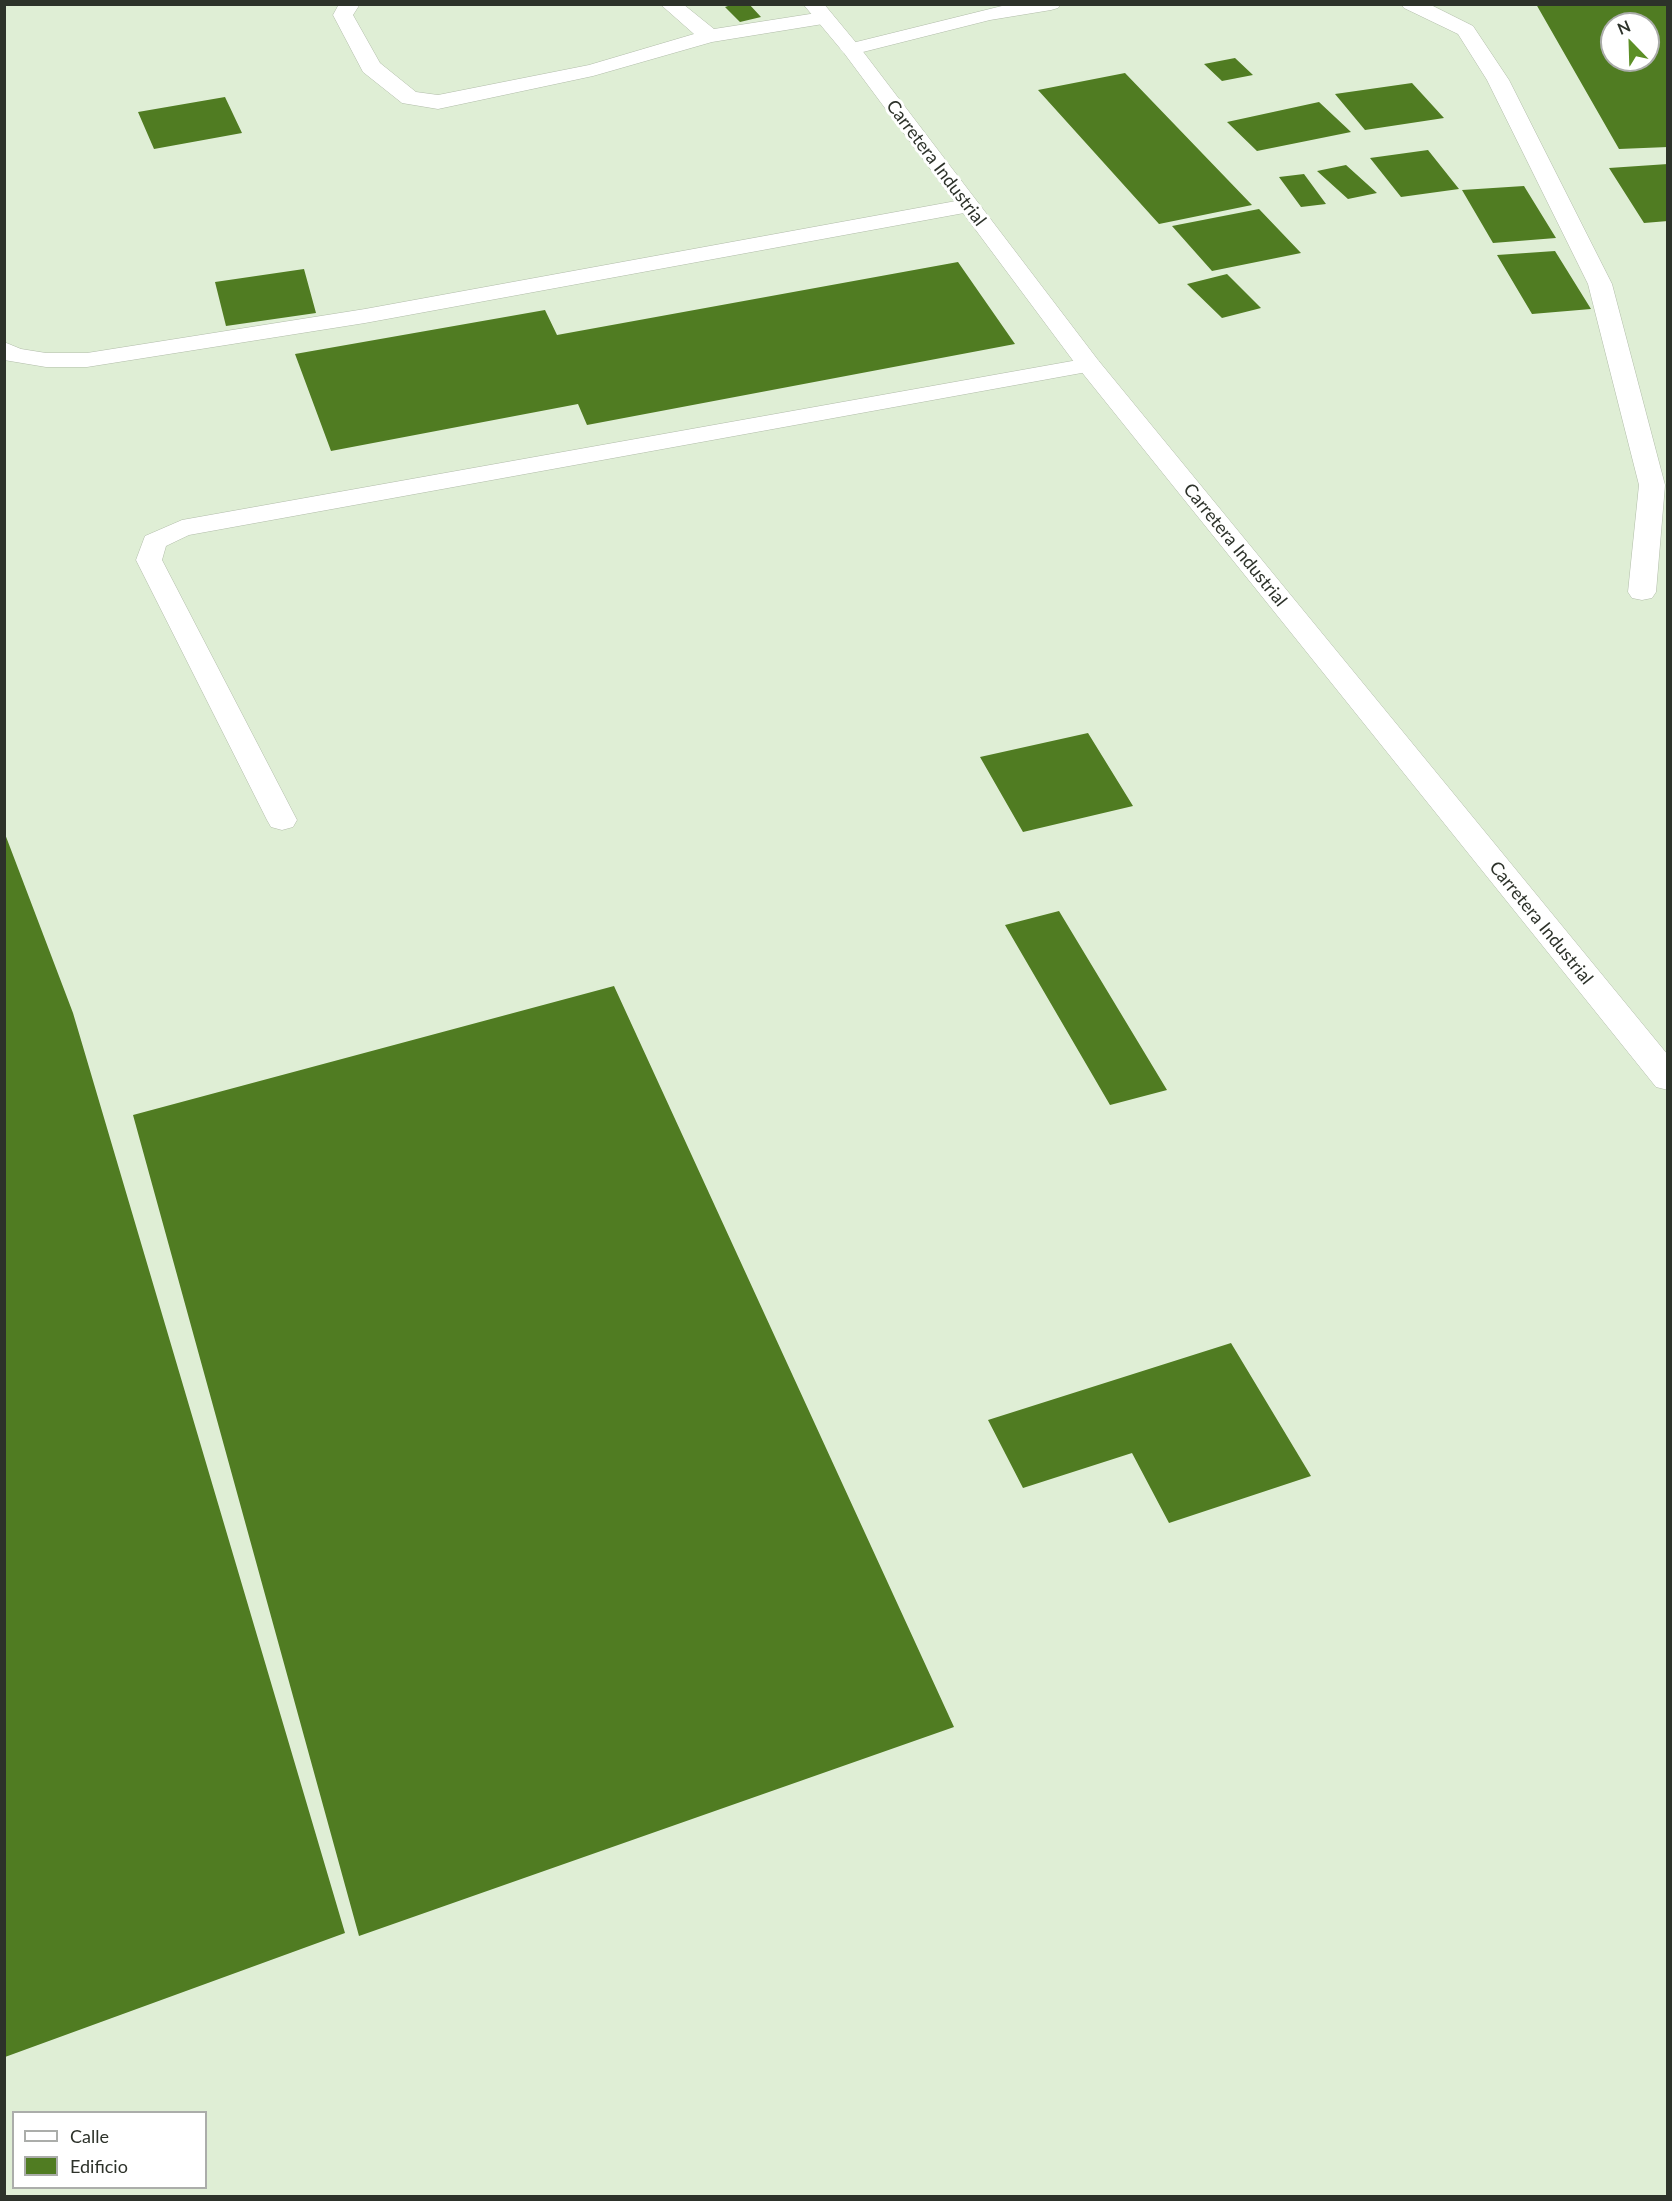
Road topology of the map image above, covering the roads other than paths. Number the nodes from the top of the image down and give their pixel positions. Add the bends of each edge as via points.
1 (350, 4) edge
2 (670, 4) edge
3 (1051, 4) edge
4 (1411, 4) edge
5 (818, 11) edge
6 (710, 36) junction
7 (851, 49) junction
8 (967, 206) junction
9 (4, 349) edge
10 (1089, 365) junction
11 (1642, 592) dead end
12 (282, 820) dead end
13 (1668, 1078) edge

1 - 6 main road via 343,15 371,67 410,98 438,102 593,70
2 - 6 main road
3 - 7 main road via 990,14
4 - 11 main road via 1466,30 1498,80 1600,284 1652,485
5 - 6 main road
5 - 7 main road, Carretera Industrial
7 - 8 main road, Carretera Industrial
8 - 9 main road via 365,316 87,360 46,360 14,355
8 - 10 main road, Carretera Industrial
10 - 12 main road via 182,528 154,542 149,560
10 - 13 main road, Carretera Industrial

